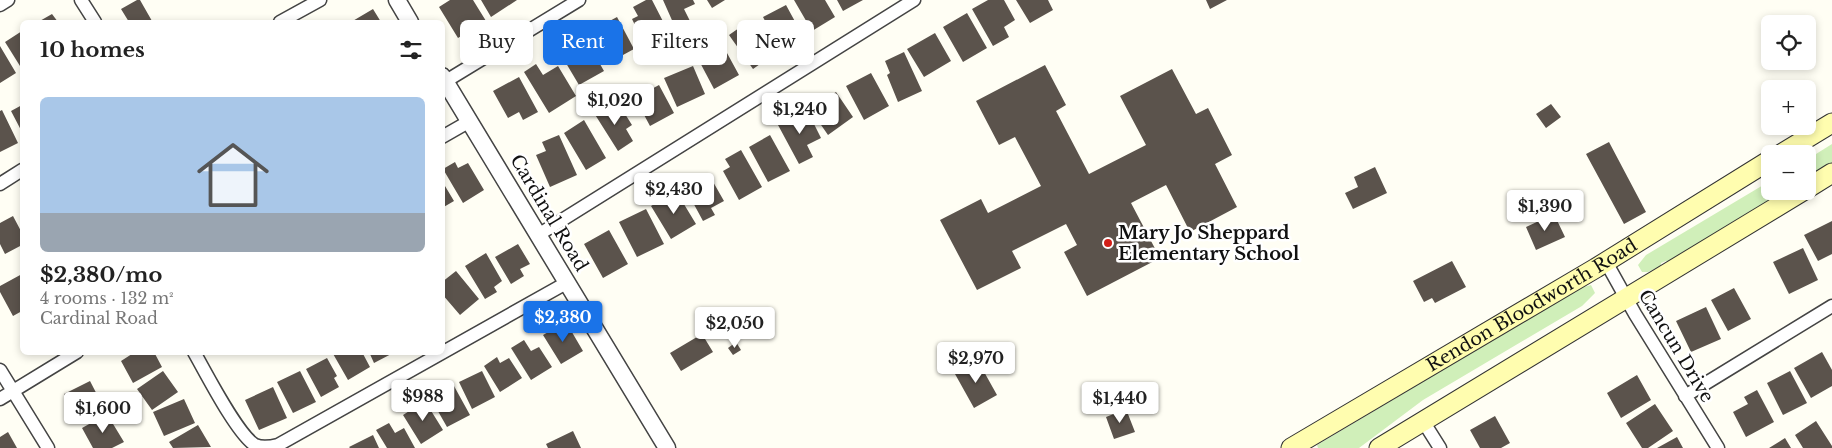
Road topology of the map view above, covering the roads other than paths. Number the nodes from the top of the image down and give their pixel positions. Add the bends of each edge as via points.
1 (8, 0) edge
2 (81, 0) edge
3 (320, 0) edge
4 (397, 0) edge
5 (579, 0) edge
6 (914, 0) edge
7 (0, 5) edge
8 (94, 20) edge
9 (284, 20) edge
10 (409, 20) edge
11 (445, 77) edge
12 (445, 80) edge
13 (470, 121) junction
14 (1832, 123) edge
15 (445, 135) edge
16 (1796, 145) edge
17 (1761, 166) edge
18 (20, 171) edge
19 (1832, 173) edge
20 (1816, 183) edge
21 (0, 184) edge
22 (1788, 200) edge
23 (538, 235) junction
24 (1606, 262) junction
25 (568, 282) junction
26 (1626, 298) junction
27 (1832, 306) edge
28 (445, 351) edge
29 (72, 355) edge
30 (196, 355) edge
31 (438, 355) edge
32 (0, 370) edge
33 (14, 391) junction
34 (1685, 396) junction
35 (0, 399) edge
36 (1423, 420) junction
37 (1295, 447) edge
38 (48, 448) edge
39 (667, 448) edge
40 (1379, 448) edge
41 (1440, 448) edge
42 (1718, 448) edge

1 - 7 street
2 - 8 street
3 - 9 street
4 - 10 street
5 - 11 street
6 - 23 street
12 - 13 street, Cardinal Road
13 - 15 street
13 - 23 street, Cardinal Road
14 - 16 main road
17 - 24 main road, Rendon Bloodworth Road
18 - 21 street
19 - 20 main road
22 - 26 main road
23 - 25 street, Cardinal Road
24 - 26 street, Cancun Drive
24 - 37 main road, Rendon Bloodworth Road
25 - 28 street
25 - 39 street, Cardinal Road
26 - 34 street, Cancun Drive
26 - 36 main road
27 - 34 street
29 - 33 street
30 - 31 street via 228,412 246,437 260,447 278,445
32 - 33 street
33 - 35 street
33 - 38 street
34 - 42 street, Cancun Drive
36 - 40 main road
36 - 41 street

